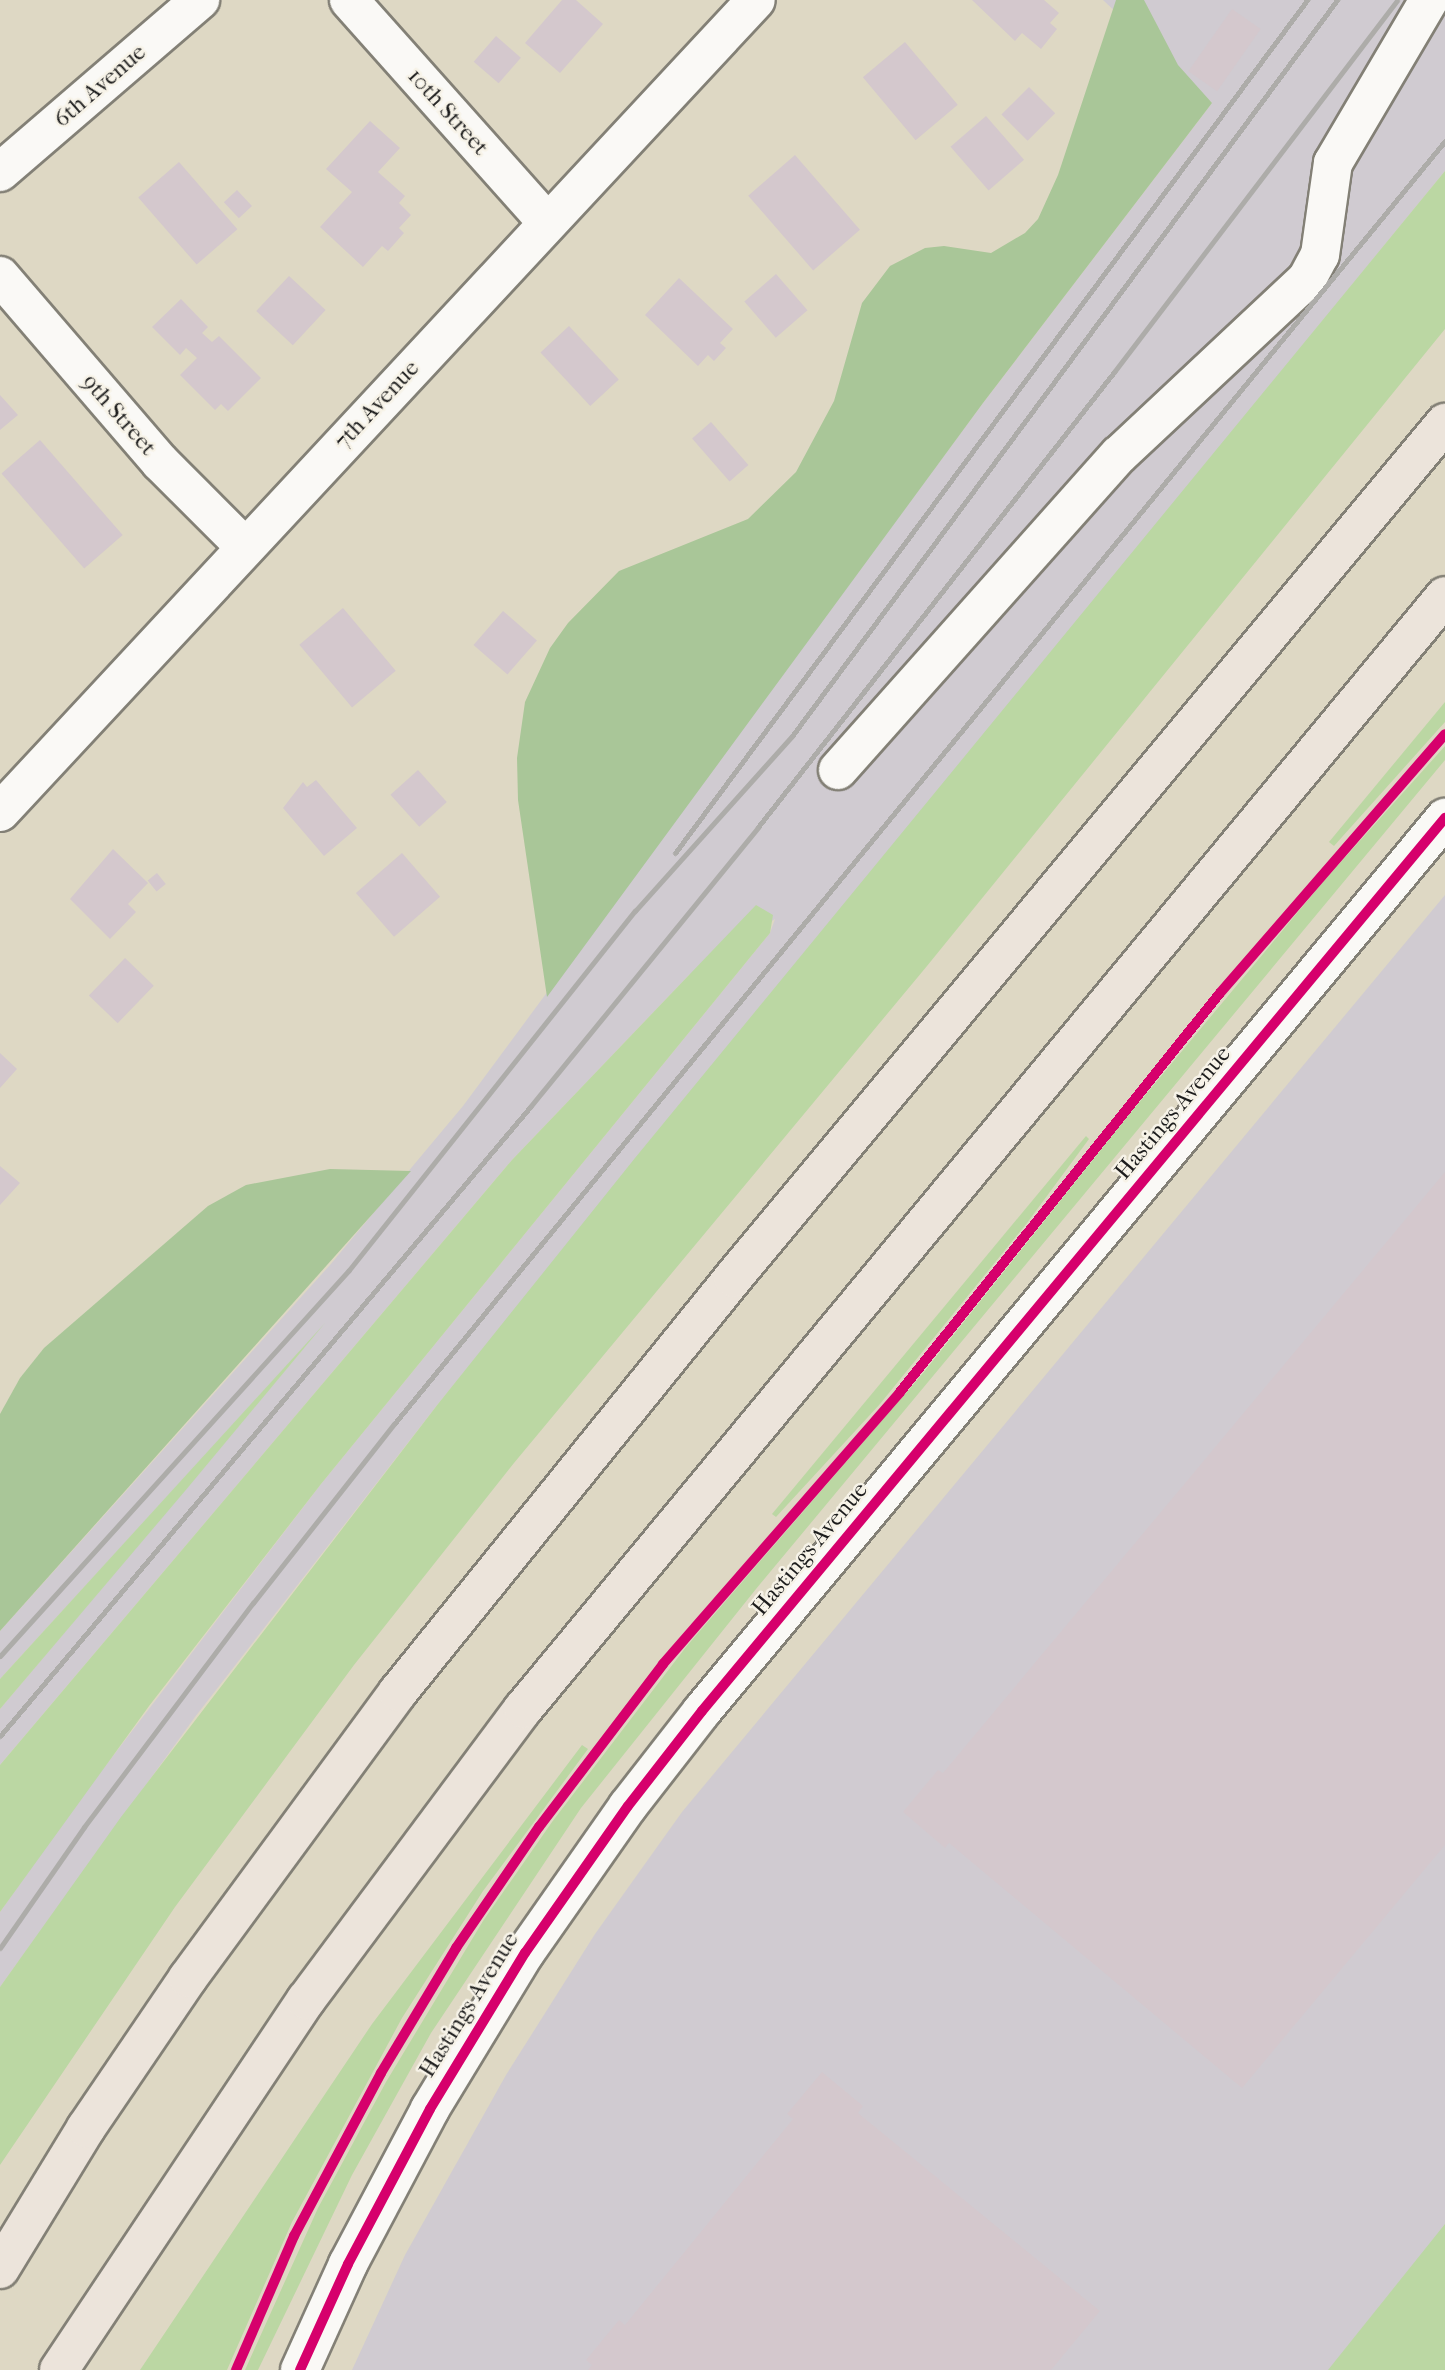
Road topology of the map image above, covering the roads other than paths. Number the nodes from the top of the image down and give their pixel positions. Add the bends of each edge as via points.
1 (200, 0) edge
2 (349, 0) edge
3 (756, 0) edge
4 (1429, 0) edge
5 (0, 172) edge
6 (547, 222) junction
7 (0, 276) edge
8 (1445, 402) edge
9 (1445, 423) edge
10 (245, 547) junction
11 (1334, 556) junction
12 (1445, 596) edge
13 (838, 770) dead end
14 (0, 812) edge
15 (1445, 818) edge
16 (0, 2269) edge
17 (59, 2370) edge
18 (300, 2370) edge

1 - 5 street, 6th Avenue
2 - 6 street, 10th Street
3 - 6 street, 7th Avenue
4 - 13 street via 1333,163 1320,255 1307,279 1119,455
6 - 10 street, 7th Avenue
7 - 10 street, 9th Street via 159,462
8 - 11 highway
9 - 11 highway
10 - 14 street, 7th Avenue
11 - 16 highway via 707,1310 398,1692 180,1989 86,2128
12 - 17 highway via 523,1709 292,2020
15 - 18 street, Hastings Avenue via 702,1711 628,1806 525,1953 430,2109 348,2264

